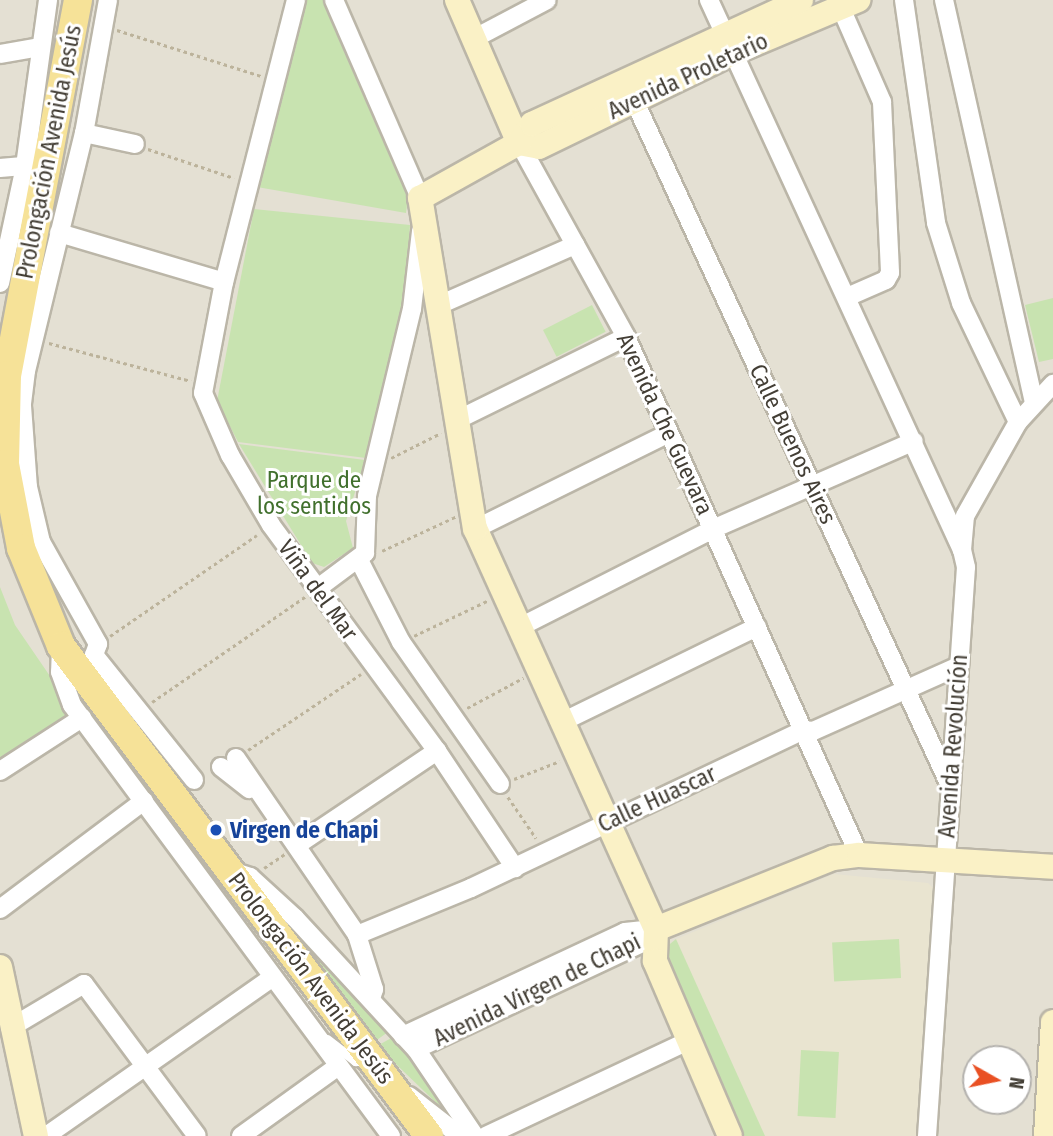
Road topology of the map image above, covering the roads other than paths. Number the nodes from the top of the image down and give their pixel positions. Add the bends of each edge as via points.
1 (48, 0) edge
2 (78, 0) edge
3 (108, 0) edge
4 (296, 0) edge
5 (334, 0) edge
6 (457, 0) edge
7 (547, 0) edge
8 (709, 0) edge
9 (801, 0) edge
10 (904, 0) edge
11 (944, 0) edge
12 (849, 4) edge
13 (475, 38) junction
14 (730, 42) junction
15 (40, 47) junction
16 (0, 54) edge
17 (634, 100) junction
18 (84, 133) junction
19 (519, 143) junction
20 (135, 144) road end
21 (36, 165) junction
22 (0, 168) edge
23 (422, 207) junction
24 (59, 233) junction
25 (575, 245) junction
26 (224, 282) junction
27 (20, 293) edge
28 (847, 297) junction
29 (439, 305) junction
30 (626, 338) junction
31 (1053, 384) edge
32 (1034, 402) junction
33 (13, 405) junction
34 (457, 420) junction
35 (1018, 422) junction
36 (669, 433) junction
37 (914, 440) junction
38 (812, 486) junction
39 (18, 490) junction
40 (473, 519) junction
41 (713, 529) junction
42 (962, 550) junction
43 (359, 560) junction
44 (30, 575) junction
45 (318, 588) junction
46 (757, 627) junction
47 (518, 628) junction
48 (61, 646) junction
49 (96, 649) junction
50 (957, 667) junction
51 (905, 690) junction
52 (82, 718) junction
53 (562, 722) junction
54 (803, 730) junction
55 (437, 751) junction
56 (228, 763) road end
57 (0, 771) edge
58 (194, 780) dead end
59 (500, 785) road end
60 (951, 787) junction
61 (144, 801) junction
62 (607, 821) junction
63 (297, 845) junction
64 (859, 855) junction
65 (946, 861) junction
66 (1053, 867) edge
67 (515, 868) junction
68 (242, 876) junction
69 (0, 909) edge
70 (656, 929) junction
71 (357, 935) junction
72 (0, 967) edge
73 (272, 978) junction
74 (371, 999) junction
75 (5, 1014) edge
76 (298, 1016) junction
77 (1053, 1022) edge
78 (688, 1041) junction
79 (410, 1042) junction
80 (370, 1061) junction
81 (337, 1066) junction
82 (146, 1068) junction
83 (391, 1085) junction
84 (36, 1136) edge
85 (46, 1136) edge
86 (197, 1136) edge
87 (241, 1136) edge
88 (391, 1136) edge
89 (429, 1136) edge
90 (460, 1136) edge
91 (475, 1136) edge
92 (486, 1136) edge
93 (730, 1136) edge
94 (927, 1136) edge
95 (1046, 1136) edge

1 - 15 street
2 - 21 main road, Prolongación Avenida Jesús
3 - 18 street
4 - 26 street, Viña del Mar
5 - 23 street
6 - 13 street, Avenida Che Guevara
7 - 13 street
8 - 14 street
9 - 14 street, Avenida Proletario
10 - 35 street via 936,223 961,303
11 - 32 street
12 - 14 street, Avenida Proletario
12 - 28 street via 882,102 890,272 886,280
13 - 19 street, Avenida Che Guevara
14 - 17 street, Avenida Proletario
14 - 19 street, Avenida Proletario via 532,124
14 - 28 street
15 - 16 street
15 - 21 street
17 - 19 street, Avenida Proletario via 540,147
17 - 38 street, Calle Buenos Aires
18 - 20 street
18 - 24 street
19 - 23 street, Avenida Proletario
19 - 25 street, Avenida Che Guevara
21 - 22 street
21 - 27 main road, Prolongación Avenida Jesús
23 - 29 street
23 - 43 street via 412,309 373,467 363,521 365,553
24 - 26 street
24 - 27 street
25 - 29 street
25 - 30 street, Avenida Che Guevara
26 - 45 street, Viña del Mar via 203,385 216,428 271,525
27 - 33 main road, Prolongación Avenida Jesús
27 - 33 street via 32,338
28 - 37 street
29 - 34 street
30 - 34 street
30 - 36 street, Avenida Che Guevara
31 - 32 street, Avenida Revolución
32 - 35 street, Avenida Revolución
33 - 39 main road, Prolongación Avenida Jesús
34 - 40 street
35 - 42 street, Avenida Revolución via 965,516
36 - 40 street
36 - 41 street, Avenida Che Guevara
37 - 38 street
37 - 42 street
38 - 41 street
38 - 51 street, Calle Buenos Aires
39 - 44 main road, Prolongación Avenida Jesús
39 - 49 street
40 - 47 street
41 - 46 street, Avenida Che Guevara
41 - 47 street
42 - 50 street, Avenida Revolución via 966,567
43 - 45 street
43 - 59 street via 401,642
44 - 48 main road, Prolongación Avenida Jesús
44 - 49 street via 47,583
45 - 55 street, Viña del Mar
46 - 53 street
46 - 54 street, Avenida Che Guevara
47 - 53 street
48 - 52 street via 60,672
48 - 68 main road, Prolongación Avenida Jesús
49 - 58 street via 138,712
50 - 51 street, Calle Huascar
50 - 60 street, Avenida Revolución
51 - 54 street, Calle Huascar via 813,730
51 - 60 street, Calle Buenos Aires
52 - 57 street
52 - 61 street
53 - 62 street
54 - 62 street, Calle Huascar
54 - 64 street, Avenida Che Guevara
55 - 63 street
55 - 67 street, Viña del Mar
56 - 63 street via 272,806
60 - 65 street, Avenida Revolución
61 - 69 street
61 - 73 street
62 - 67 street, Calle Huascar
62 - 70 street
63 - 71 street
64 - 65 street, Avenida Virgen de Chapi
64 - 70 street, Avenida Virgen de Chapi via 833,858
65 - 66 street, Avenida Virgen de Chapi
65 - 94 street, Avenida Revolución
67 - 71 street, Calle Huascar
68 - 74 street via 295,918
68 - 80 main road, Prolongación Avenida Jesús
70 - 78 street, Avenida Virgen de Chapi via 655,961
70 - 79 street, Avenida Virgen de Chapi via 625,932
71 - 74 street via 373,989
72 - 75 street
73 - 76 street
73 - 82 street
74 - 79 street
75 - 82 street via 84,984
75 - 84 street
76 - 80 lane via 355,1061
76 - 81 street
77 - 95 street
78 - 92 street
78 - 93 street, Avenida Virgen de Chapi
79 - 91 street
80 - 83 main road, Prolongación Avenida Jesús
81 - 87 street
81 - 88 street
82 - 85 street
82 - 86 street
83 - 89 main road, Prolongación Avenida Jesús
83 - 90 street

